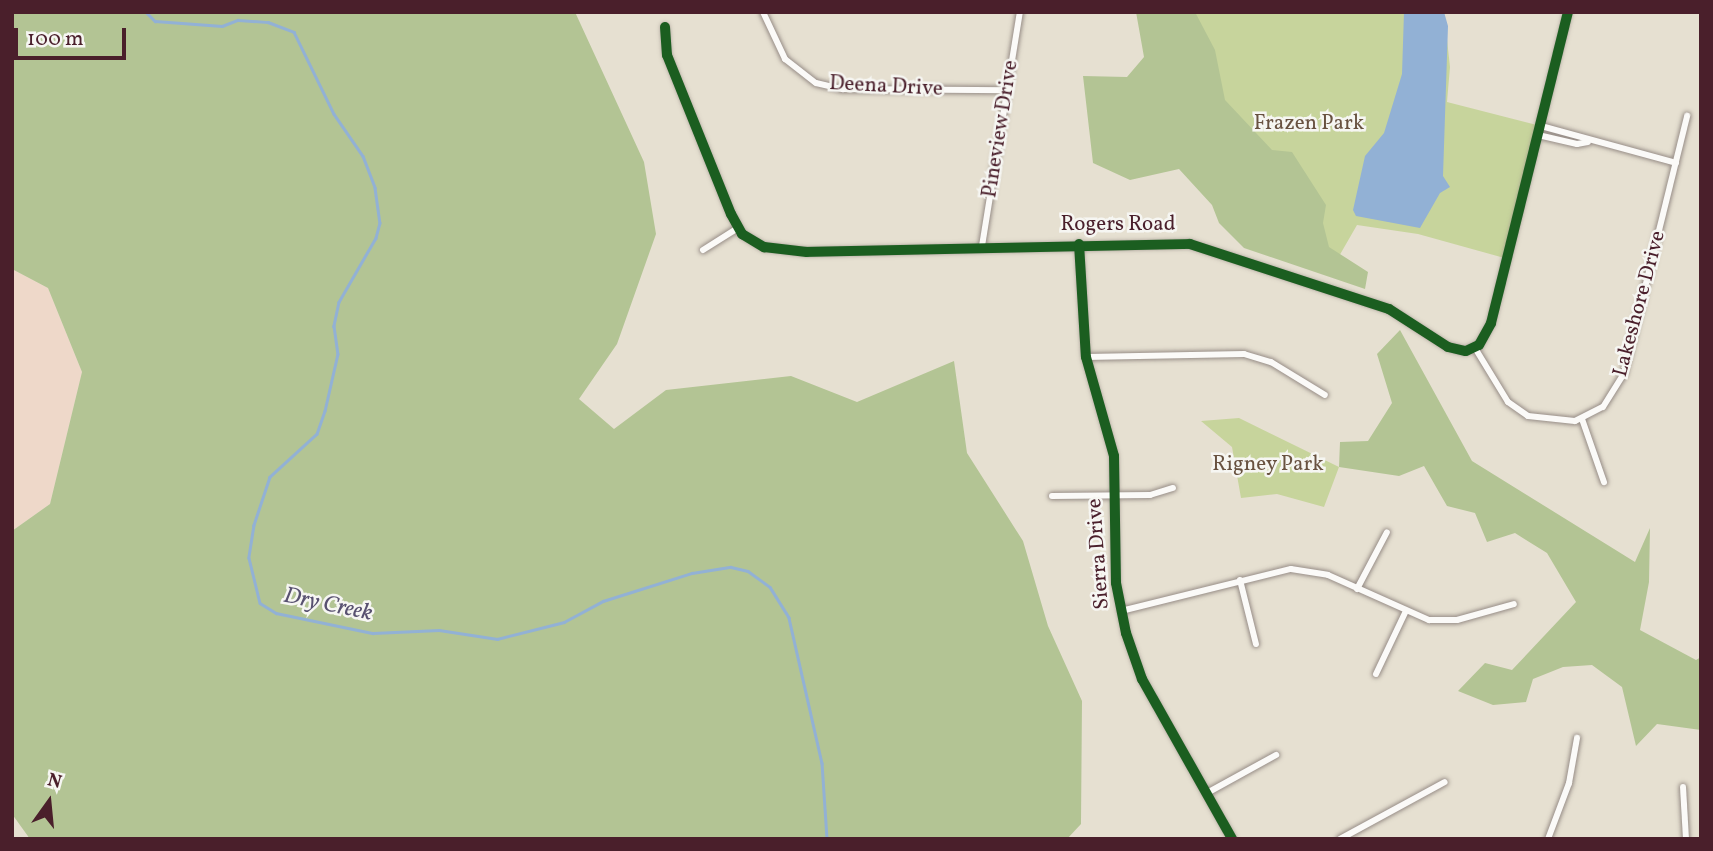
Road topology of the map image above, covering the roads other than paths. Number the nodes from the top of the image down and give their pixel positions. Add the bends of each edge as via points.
1 (763, 12) edge
2 (1020, 12) edge
3 (1568, 12) edge
4 (665, 27) dead end
5 (1006, 90) junction
6 (1687, 116) dead end
7 (1541, 126) junction
8 (1538, 135) junction
9 (1588, 142) junction
10 (1676, 163) junction
11 (738, 228) junction
12 (1079, 244) junction
13 (982, 246) junction
14 (703, 250) dead end
15 (1475, 348) junction
16 (1086, 357) junction
17 (1325, 395) dead end
18 (1582, 419) junction
19 (1604, 482) dead end
20 (1173, 488) dead end
21 (1052, 496) dead end
22 (1114, 496) junction
23 (1387, 532) dead end
24 (1240, 580) junction
25 (1357, 589) junction
26 (1514, 604) dead end
27 (1121, 611) junction
28 (1405, 612) junction
29 (1256, 643) dead end
30 (1376, 674) dead end
31 (1577, 738) dead end
32 (1276, 755) dead end
33 (1445, 782) dead end
34 (1683, 788) dead end
35 (1207, 793) junction
36 (1232, 839) edge
37 (1340, 839) edge
38 (1548, 839) edge
39 (1686, 839) edge

1 - 5 street, Deena Drive via 785,59 816,83 843,89
2 - 5 street, Pineview Drive
3 - 7 street
4 - 11 street via 667,55
5 - 13 street, Pineview Drive
6 - 10 street, Lakeshore Drive
7 - 8 street
7 - 9 street
8 - 9 street via 1577,144
8 - 15 street via 1496,307 1488,332
9 - 10 street
10 - 18 street, Lakeshore Drive via 1622,380 1603,407
11 - 13 street, Rogers Road via 755,243 788,252
11 - 14 street
12 - 13 street, Rogers Road
12 - 15 street, Rogers Road via 1174,242 1211,249 1389,309 1448,346
12 - 16 street, Sierra Drive
15 - 18 street via 1498,389 1520,411 1558,422
16 - 17 street via 1244,354 1271,362
16 - 22 street, Sierra Drive via 1110,431
18 - 19 street
20 - 22 street via 1150,495
21 - 22 street
22 - 27 street, Sierra Drive
23 - 25 street
24 - 25 street via 1291,569 1328,575
24 - 27 street
24 - 29 street
25 - 28 street
26 - 28 street via 1458,620 1429,620
27 - 35 street, Sierra Drive via 1142,679
28 - 30 street
31 - 38 street via 1569,783
32 - 35 street
33 - 37 street
34 - 39 street
35 - 36 street, Sierra Drive

